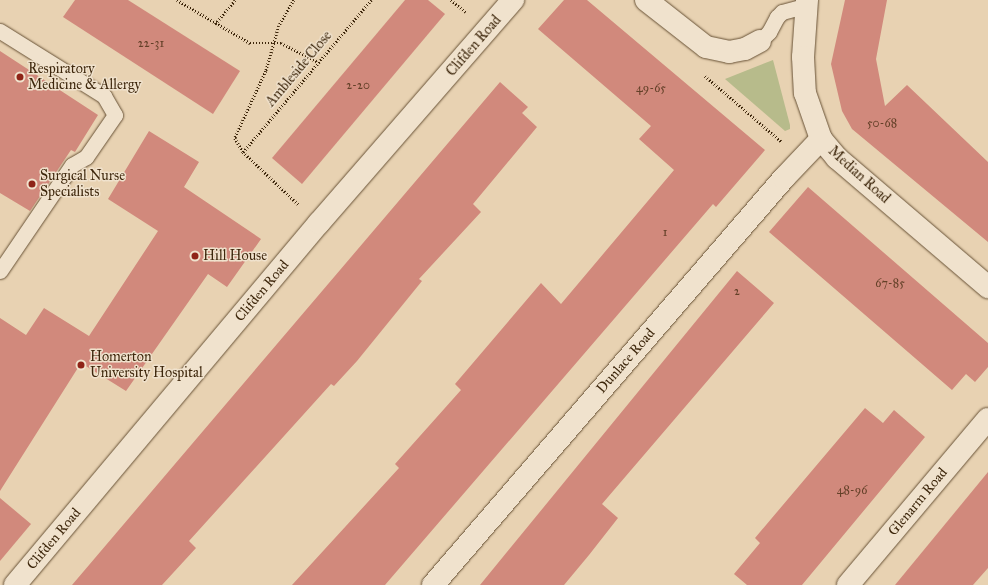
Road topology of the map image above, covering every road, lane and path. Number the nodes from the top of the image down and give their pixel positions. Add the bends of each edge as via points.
1 (177, 0) edge
2 (234, 0) edge
3 (294, 0) edge
4 (371, 0) edge
5 (513, 0) edge
6 (646, 0) edge
7 (806, 3) edge
8 (215, 24) junction
9 (0, 31) edge
10 (760, 41) joint
11 (273, 43) junction
12 (318, 62) junction
13 (821, 139) junction
14 (243, 152) junction
15 (319, 223) junction
16 (0, 272) edge
17 (988, 287) edge
18 (988, 419) edge
19 (15, 585) edge
20 (433, 585) edge
21 (848, 585) edge

1 - 8 path
2 - 8 path
3 - 11 path
4 - 12 path, Ambleside Close
5 - 15 street, Clifden Road
6 - 10 street via 706,48 729,52 745,49
7 - 10 lane via 782,12 770,32
7 - 13 street, Median Road via 803,57 805,93
8 - 11 path via 250,43
9 - 16 lane via 104,96 115,115 86,157 72,165
11 - 12 path via 281,43
11 - 14 path via 266,71 236,138
12 - 14 path, Ambleside Close
13 - 17 street, Median Road via 837,158
13 - 20 street, Dunlace Road via 784,178
14 - 15 path
15 - 19 street, Clifden Road
18 - 21 street, Glenarm Road

